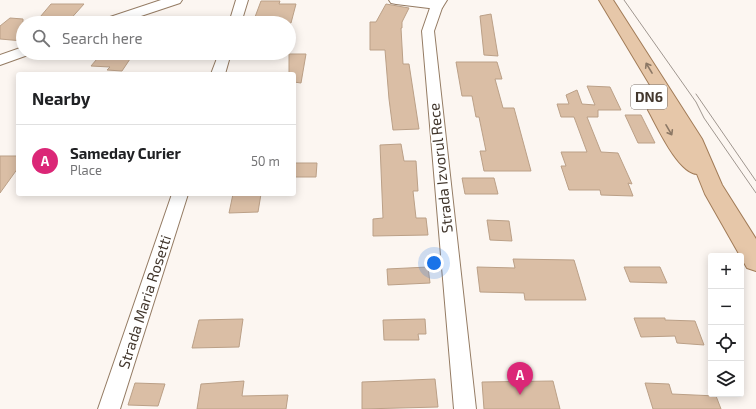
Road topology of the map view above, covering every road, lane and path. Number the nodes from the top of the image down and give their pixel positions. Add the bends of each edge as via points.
1 (175, 0) edge
2 (242, 0) edge
3 (396, 0) edge
4 (592, 0) edge
5 (606, 0) edge
6 (438, 3) edge
7 (127, 16) edge
8 (237, 16) edge
9 (16, 54) edge
10 (0, 60) edge
11 (223, 60) edge
12 (219, 72) edge
13 (713, 188) junction
14 (179, 196) edge
15 (756, 260) edge
16 (110, 409) edge
17 (465, 409) edge

1 - 7 street
2 - 8 street
3 - 6 street
4 -> 13 main road, DN6 via 676,143
13 -> 5 main road, DN6 via 695,144
6 - 17 street, Strada Izvorul Rece via 428,32
9 - 10 street
11 - 12 street
13 - 15 main road, DN6
14 - 16 street, Strada Maria Rosetti

